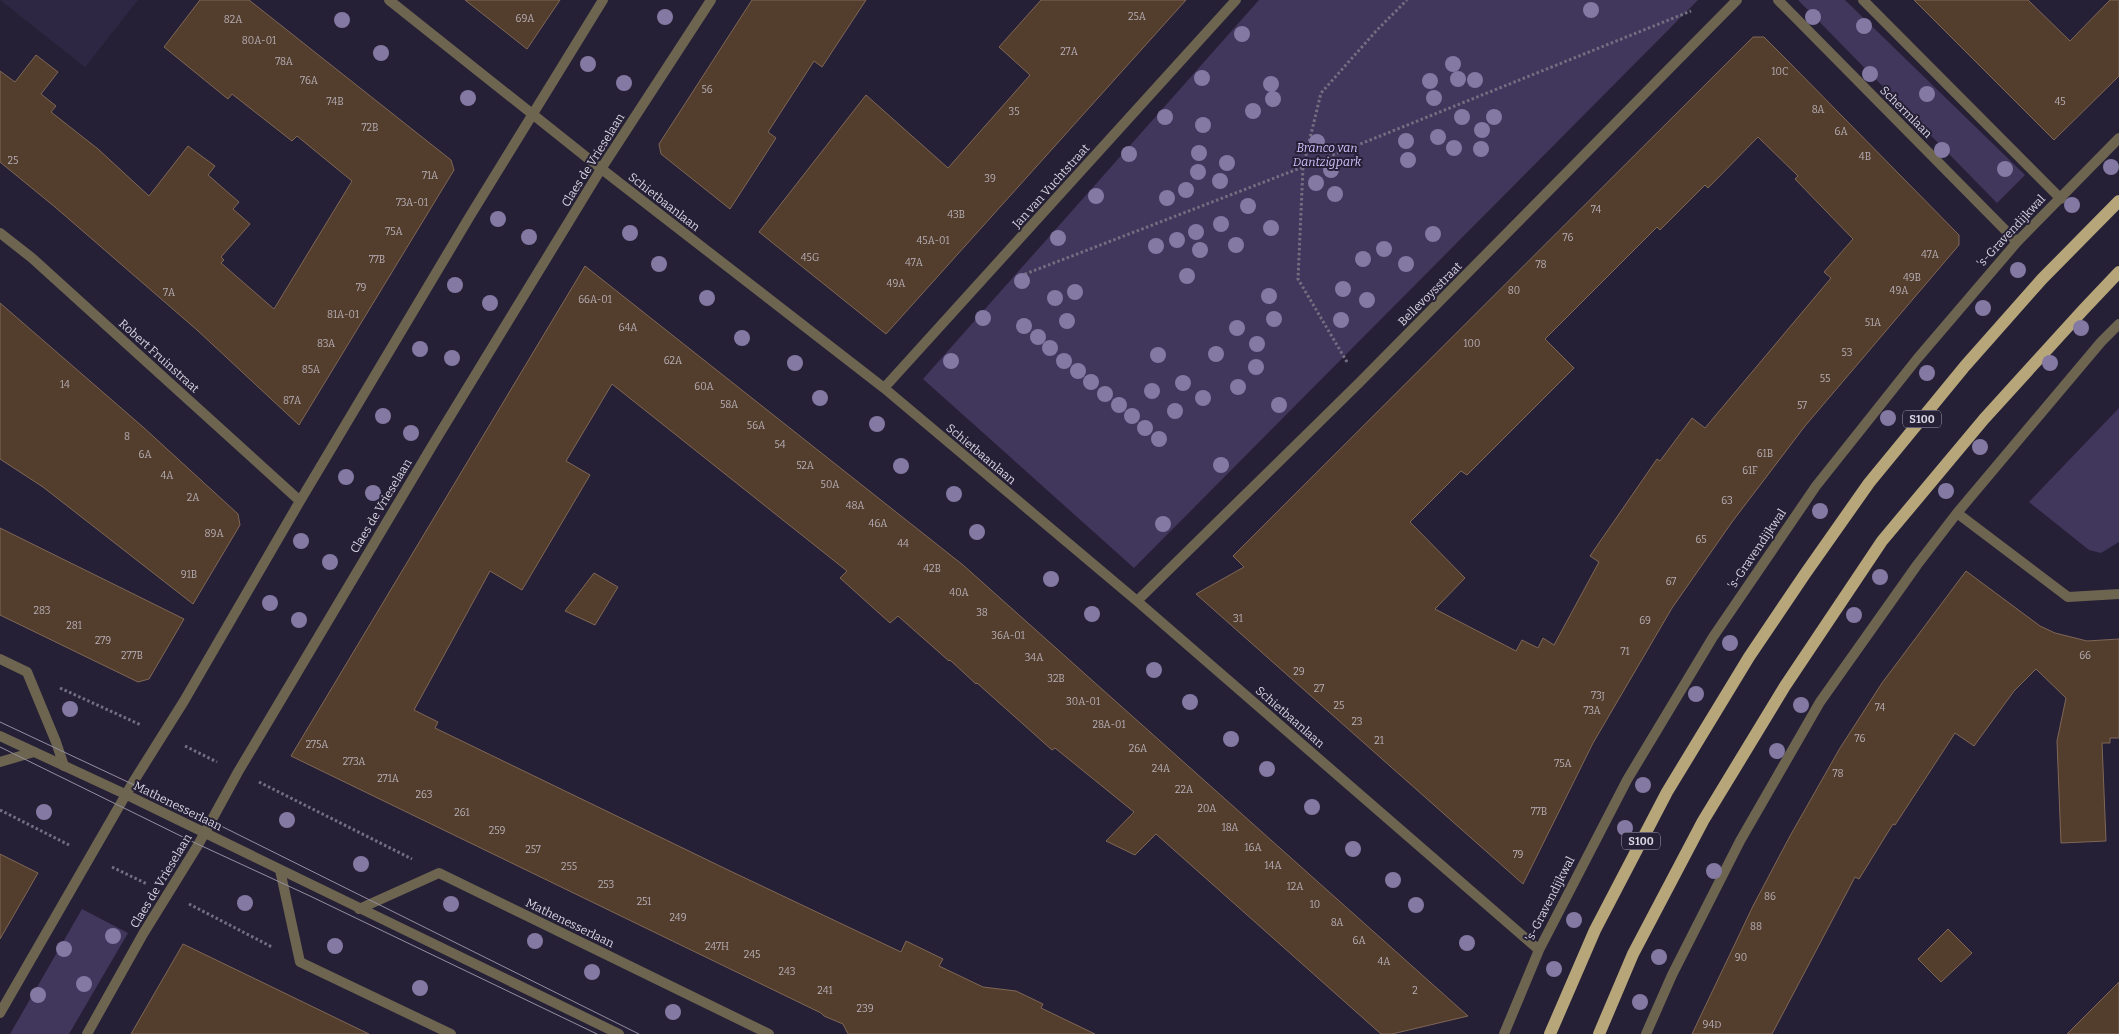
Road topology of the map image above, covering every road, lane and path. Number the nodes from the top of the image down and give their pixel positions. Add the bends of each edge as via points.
1 (389, 0) edge
2 (603, 0) edge
3 (711, 0) edge
4 (1236, 0) edge
5 (1407, 0) edge
6 (1737, 0) edge
7 (1778, 0) edge
8 (1863, 0) edge
9 (1699, 7) dead end
10 (533, 114) junction
11 (2119, 138) edge
12 (1303, 167) junction
13 (601, 169) junction
14 (2061, 199) junction
15 (2119, 201) edge
16 (0, 233) edge
17 (2016, 242) junction
18 (2119, 272) edge
19 (1016, 277) dead end
20 (2119, 324) edge
21 (1359, 383) junction
22 (884, 388) junction
23 (300, 500) junction
24 (1957, 513) junction
25 (2119, 594) edge
26 (1137, 601) junction
27 (0, 659) edge
28 (0, 736) edge
29 (34, 752) junction
30 (0, 762) edge
31 (64, 766) junction
32 (126, 795) junction
33 (204, 833) junction
34 (280, 870) junction
35 (359, 909) junction
36 (1539, 950) junction
37 (0, 1013) edge
38 (87, 1034) edge
39 (451, 1034) edge
40 (619, 1034) edge
41 (769, 1034) edge
42 (1504, 1034) edge
43 (1550, 1034) edge
44 (1599, 1034) edge
45 (1646, 1034) edge

1 - 10 street, Schietbaanlaan
2 - 10 street
3 - 13 street, Claes de Vrieselaan
4 - 22 street, Jan van Vuchtstraat
5 - 12 path via 1321,93
6 - 21 street, Bellevoysstraat
7 - 17 street, Schermlaan
8 - 14 street
9 - 12 path
10 - 13 street, Schietbaanlaan
10 - 23 street
11 - 14 street, 's-Gravendijkwal
12 - 19 path
12 - 21 path via 1298,279
13 - 22 street, Schietbaanlaan
13 - 33 street, Claes de Vrieselaan via 432,446
14 - 17 street, 's-Gravendijkwal
15 - 43 main road, S100 via 2042,278 1965,366 1869,483 1805,574 1749,657 1667,792 1595,930
16 - 23 street, Robert Fruinstraat via 32,258
17 - 36 street, 's-Gravendijkwal via 1916,359 1816,486 1713,636 1627,780
18 - 44 main road via 1984,419 1882,541 1785,686 1703,822 1633,954
20 - 24 street
21 - 26 street, Bellevoysstraat
22 - 26 street, Schietbaanlaan
23 - 32 street
24 - 25 street via 2068,597
24 - 45 street via 1820,702 1740,841
26 - 36 street, Schietbaanlaan
27 - 31 street via 27,672
28 - 29 street, Mathenesserlaan
29 - 30 street
29 - 31 street, Mathenesserlaan
31 - 32 street, Mathenesserlaan
32 - 33 street, Mathenesserlaan
32 - 37 street
33 - 34 street, Mathenesserlaan
33 - 38 street, Claes de Vrieselaan
34 - 35 street, Mathenesserlaan
34 - 39 street via 300,962
35 - 40 street, Mathenesserlaan
35 - 41 street, Mathenesserlaan via 439,873
36 - 42 street, 's-Gravendijkwal

